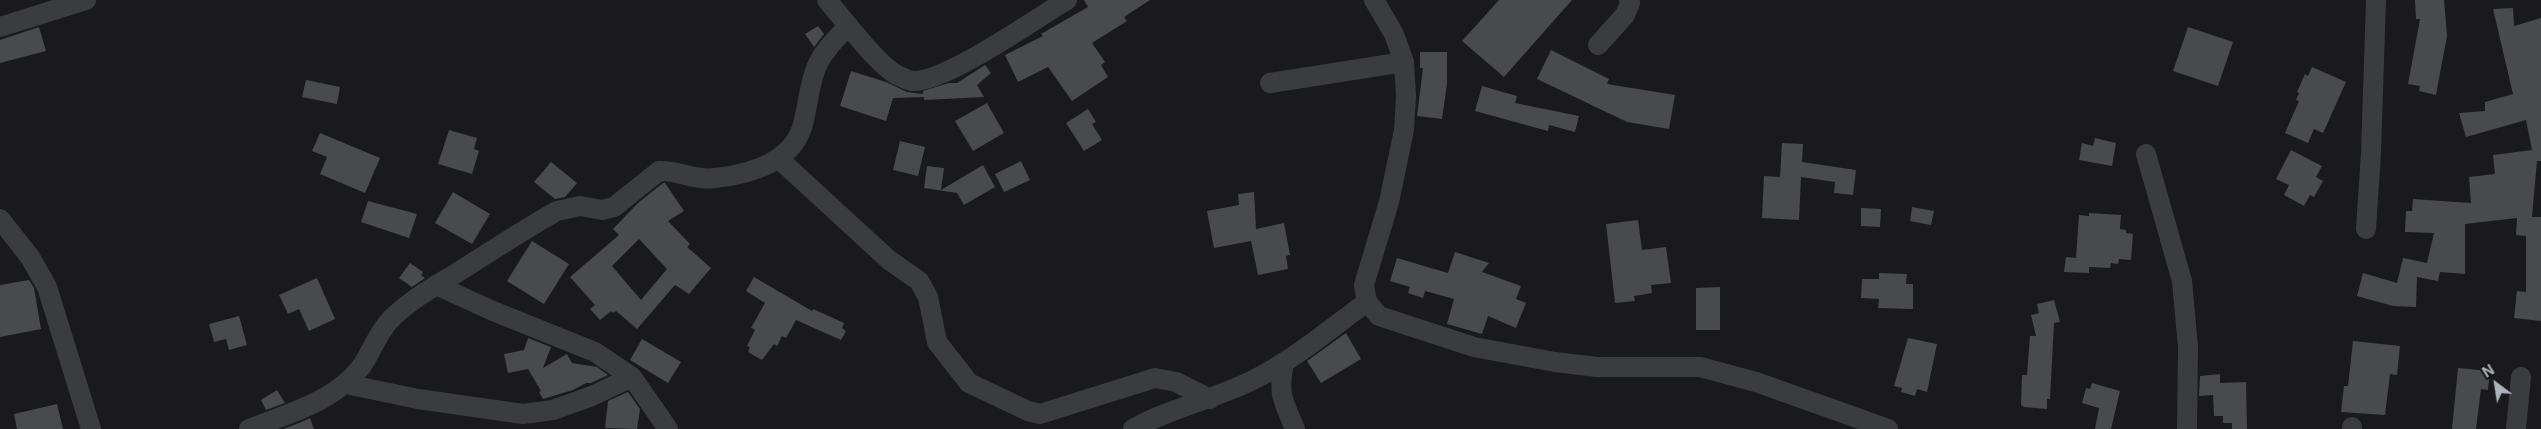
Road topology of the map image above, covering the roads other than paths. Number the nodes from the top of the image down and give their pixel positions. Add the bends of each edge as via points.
1 (86, 0) edge
2 (827, 0) edge
3 (1067, 0) edge
4 (1374, 0) edge
5 (1629, 0) edge
6 (2376, 0) edge
7 (848, 26) junction
8 (0, 27) edge
9 (1598, 45) dead end
10 (1404, 62) junction
11 (1270, 83) dead end
12 (2146, 154) dead end
13 (779, 159) junction
14 (0, 219) edge
15 (2366, 229) dead end
16 (436, 285) junction
17 (1367, 302) junction
18 (1284, 362) junction
19 (2521, 377) dead end
20 (632, 378) junction
21 (346, 384) junction
22 (1210, 399) junction
23 (91, 429) edge
24 (250, 429) edge
25 (668, 429) edge
26 (1134, 429) edge
27 (1295, 429) edge
28 (1888, 429) edge
29 (2187, 429) edge
30 (2516, 429) edge

1 - 8 street
2 - 7 street
3 - 7 street via 973,58 911,81 897,75
4 - 10 street via 1394,34
5 - 9 street via 1625,15
6 - 15 street via 2372,153
7 - 13 street via 816,67 803,126 789,151
10 - 11 street
10 - 17 street via 1404,130 1389,202 1364,285
12 - 29 street via 2182,281 2188,347
13 - 16 street via 717,178 699,179 668,170 660,171 614,207 602,210 580,206 557,211
13 - 22 street via 889,260 919,281 928,297 937,342 969,383 1040,414 1155,378 1176,382
14 - 23 street via 30,257 47,287
16 - 20 street via 595,352
16 - 21 street via 391,319
17 - 18 street
17 - 28 street via 1379,316 1474,347 1597,367 1700,367 1756,382
18 - 22 street
18 - 27 street via 1280,386 1282,399
19 - 30 street
20 - 21 street via 553,410 523,414 418,399
20 - 25 street
21 - 24 street via 323,399
22 - 26 street via 1167,413

